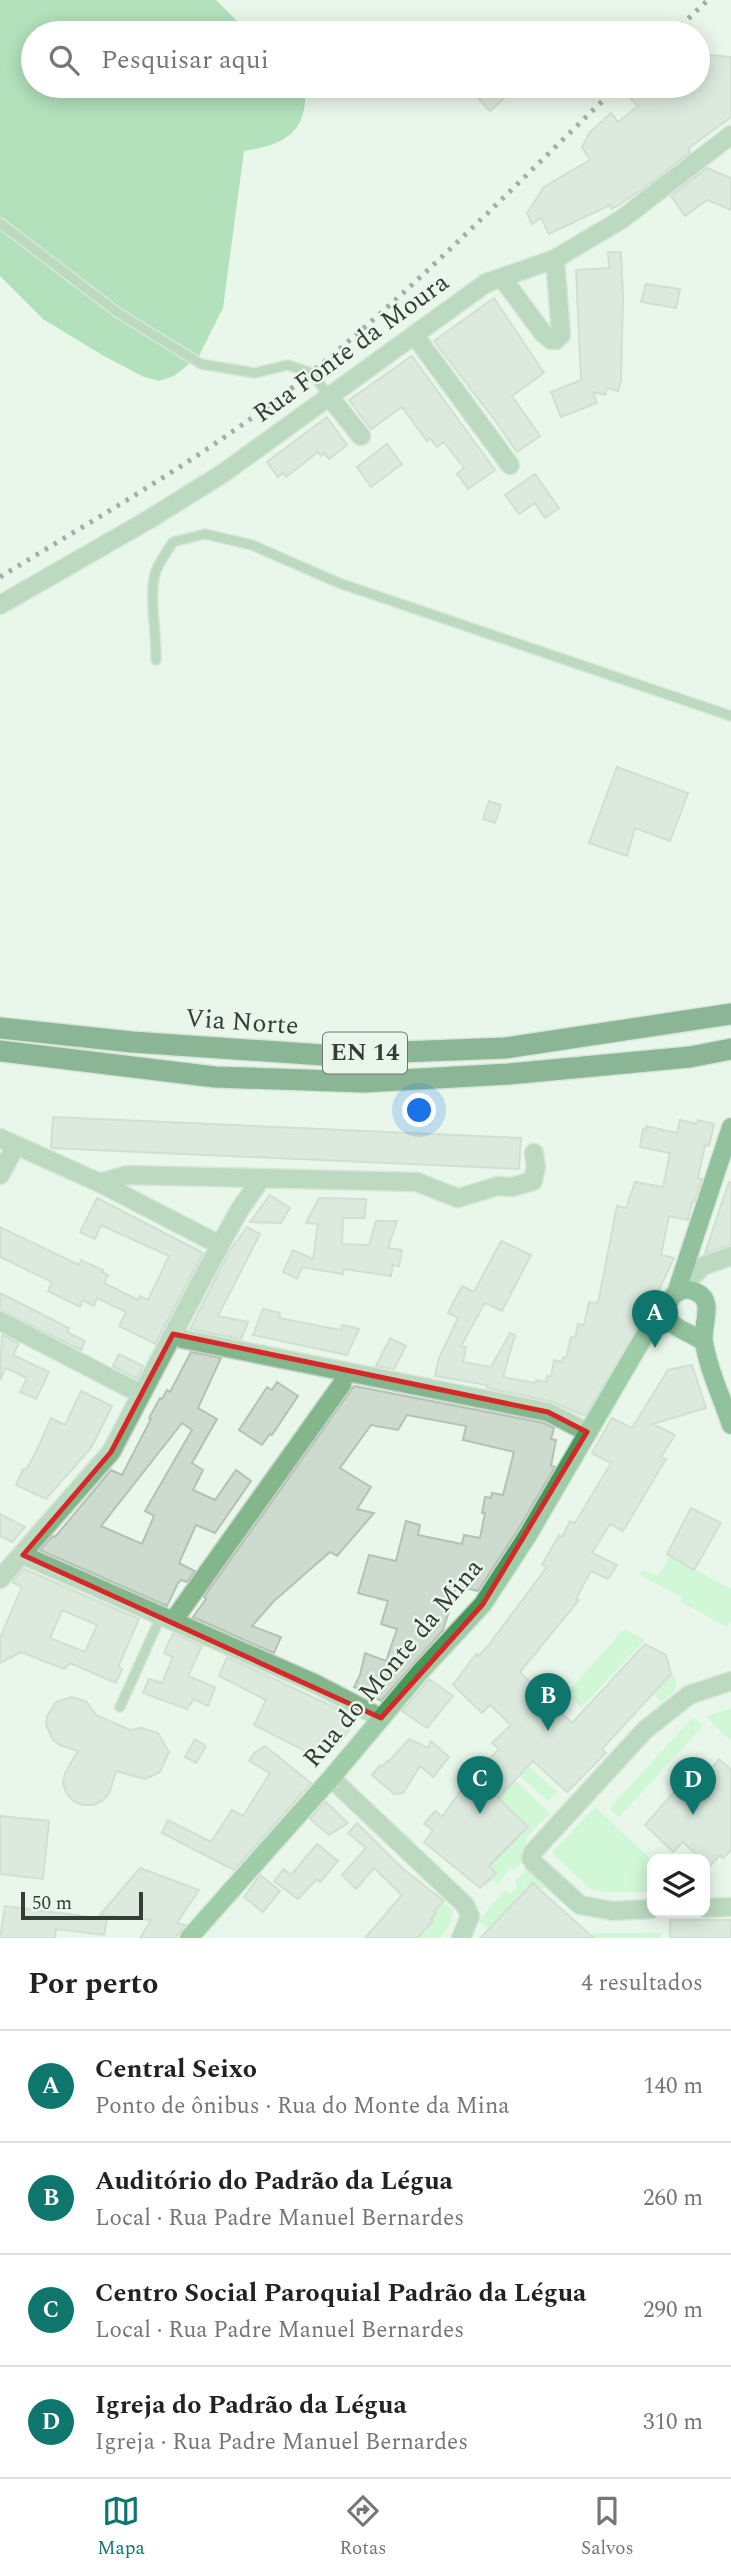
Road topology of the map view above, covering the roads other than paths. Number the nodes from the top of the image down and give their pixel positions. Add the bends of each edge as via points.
1 (731, 135) edge
2 (0, 223) edge
3 (555, 259) junction
4 (502, 278) junction
5 (415, 336) junction
6 (328, 395) junction
7 (361, 436) dead end
8 (510, 466) dead end
9 (0, 605) edge
10 (156, 660) dead end
11 (731, 716) edge
12 (730, 1014) edge
13 (0, 1028) edge
14 (729, 1050) edge
15 (0, 1051) edge
16 (731, 1127) edge
17 (8, 1143) edge
18 (534, 1153) dead end
19 (0, 1175) edge
20 (261, 1179) junction
21 (100, 1183) junction
22 (220, 1245) junction
23 (731, 1256) edge
24 (693, 1274) junction
25 (672, 1298) junction
26 (705, 1318) junction
27 (0, 1321) edge
28 (651, 1327) junction
29 (680, 1328) junction
30 (173, 1334) junction
31 (704, 1343) junction
32 (345, 1371) junction
33 (141, 1394) junction
34 (731, 1425) edge
35 (587, 1432) junction
36 (23, 1555) junction
37 (0, 1579) edge
38 (167, 1618) junction
39 (731, 1681) edge
40 (120, 1707) dead end
41 (381, 1718) junction
42 (331, 1778) junction
43 (731, 1907) edge
44 (710, 1908) edge
45 (647, 1909) edge
46 (189, 1938) edge
47 (461, 1938) edge

1 - 3 street, Rua Fonte da Moura via 622,219
2 - 6 lane via 117,312 201,364 256,373 288,365 312,373
3 - 4 street, Rua Fonte da Moura
3 - 4 street via 562,323 556,340 543,332
4 - 5 street, Rua Fonte da Moura via 486,283
5 - 6 street, Rua Fonte da Moura
5 - 8 street
6 - 7 street
6 - 9 street, Rua Fonte da Moura via 222,474
10 - 11 lane via 153,589 157,570 173,542 205,534 252,545 339,583
12 - 13 highway, Via Norte / EN 14 via 505,1048 323,1055
14 - 15 highway, Via Norte / EN 14 via 509,1074 365,1082 215,1077
16 - 24 main road
17 - 19 street
17 - 21 street
18 - 20 street via 533,1181 458,1198 417,1182
20 - 21 street via 127,1175
20 - 22 street
21 - 22 street
22 - 30 street
23 - 24 street
24 - 25 main road
24 - 25 main road
24 - 26 main road via 705,1301
25 - 28 main road, Rua do Monte da Mina
25 - 29 main road via 668,1317
26 - 29 main road via 697,1327
26 - 31 main road
27 - 33 street
28 - 29 main road
28 - 35 main road, Rua do Monte da Mina
29 - 31 main road
30 - 32 street
30 - 33 street
31 - 34 main road
32 - 35 street via 548,1412
32 - 38 street via 342,1384
33 - 36 street via 111,1452
35 - 41 main road, Rua do Monte da Mina via 484,1604
36 - 37 street
36 - 38 street
38 - 40 lane
38 - 41 street
39 - 45 street via 690,1695 645,1730 544,1838 531,1858 580,1905
41 - 42 main road, Rua do Monte da Mina
42 - 46 main road, Rua do Monte da Mina
42 - 47 street via 465,1905 470,1916
43 - 44 street

